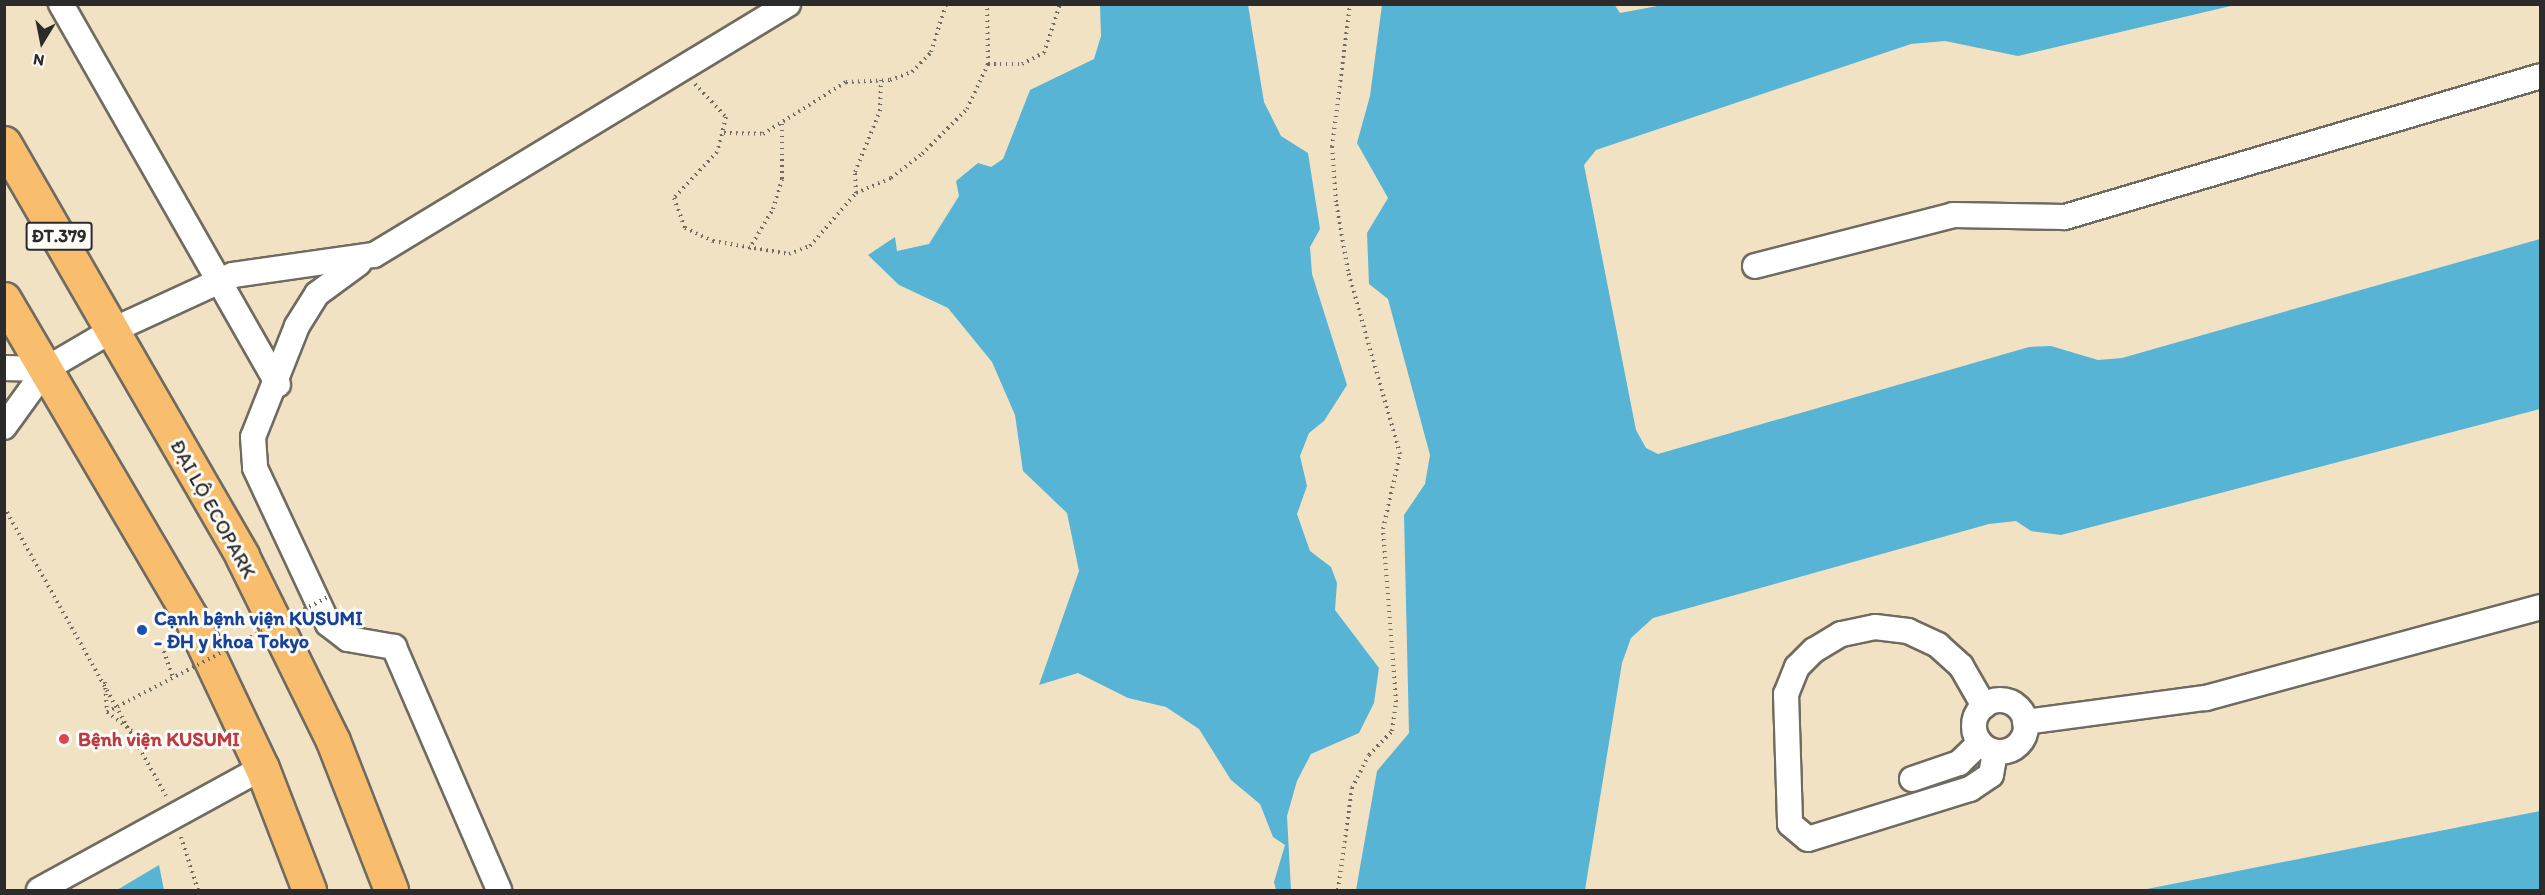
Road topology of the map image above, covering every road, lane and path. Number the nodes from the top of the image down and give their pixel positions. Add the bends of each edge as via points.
1 (61, 4) edge
2 (788, 4) edge
3 (946, 4) edge
4 (987, 4) edge
5 (1060, 4) edge
6 (1350, 4) edge
7 (988, 64) junction
8 (679, 69) junction
9 (2541, 76) edge
10 (882, 80) junction
11 (782, 124) junction
12 (724, 133) junction
13 (4, 143) edge
14 (856, 194) junction
15 (749, 249) junction
16 (374, 255) junction
17 (1755, 266) dead end
18 (218, 280) junction
19 (4, 299) edge
20 (111, 331) junction
21 (4, 368) edge
22 (46, 369) junction
23 (278, 384) junction
24 (4, 427) edge
25 (4, 507) edge
26 (330, 596) dead end
27 (2541, 607) edge
28 (160, 640) dead end
29 (172, 678) junction
30 (105, 682) junction
31 (1984, 706) junction
32 (107, 712) junction
33 (2025, 722) junction
34 (135, 734) junction
35 (1988, 747) junction
36 (262, 768) junction
37 (1912, 779) dead end
38 (175, 816) junction
39 (39, 891) edge
40 (198, 891) edge
41 (309, 891) edge
42 (391, 891) edge
43 (499, 891) edge
44 (1338, 891) edge

1 - 18 street
2 - 8 street
3 - 10 path via 931,52 912,72
4 - 7 path
5 - 7 path via 1044,53 1022,64
6 - 44 path via 1332,147 1336,202 1348,271 1401,454 1383,529 1396,702 1392,731 1369,755 1352,788
7 - 14 path via 967,110 944,135 891,178
8 - 12 path via 726,117
8 - 16 street
9 - 17 street via 2065,217 1953,215
10 - 11 path via 846,82
10 - 14 path via 880,111 855,172
11 - 12 path via 763,134
11 - 15 path via 782,179 773,209
12 - 15 path via 717,152 674,198 675,209 685,228
13 - 20 highway, ĐẠI LỘ ECOPARK / ĐT.379
14 - 15 path via 810,246 789,254
16 - 18 street
16 - 23 street via 342,271 317,294 297,326
18 - 20 street
18 - 23 street
19 - 22 highway
20 - 22 street
20 - 42 highway, ĐẠI LỘ ECOPARK / ĐT.379 via 242,556 333,741
21 - 22 street
22 - 24 street via 13,422
22 - 36 highway via 190,616
23 - 43 street via 253,437 255,468 328,624 348,639 394,647
25 - 30 path
26 - 29 path, bridge
27 - 33 street via 2206,698
28 - 29 path
29 - 32 path, bridge
30 - 32 path
30 - 34 path
31 - 33 street via 2008,702
31 - 35 street via 1974,727
31 - 35 street via 1961,666 1938,645 1908,631 1875,627 1841,634 1814,650 1797,667 1786,694 1790,824 1808,839 1957,794 1991,775
32 - 34 path
33 - 35 street via 2020,744
34 - 38 path
35 - 37 street via 1959,763
36 - 38 street
36 - 41 highway
38 - 39 street
38 - 40 path

